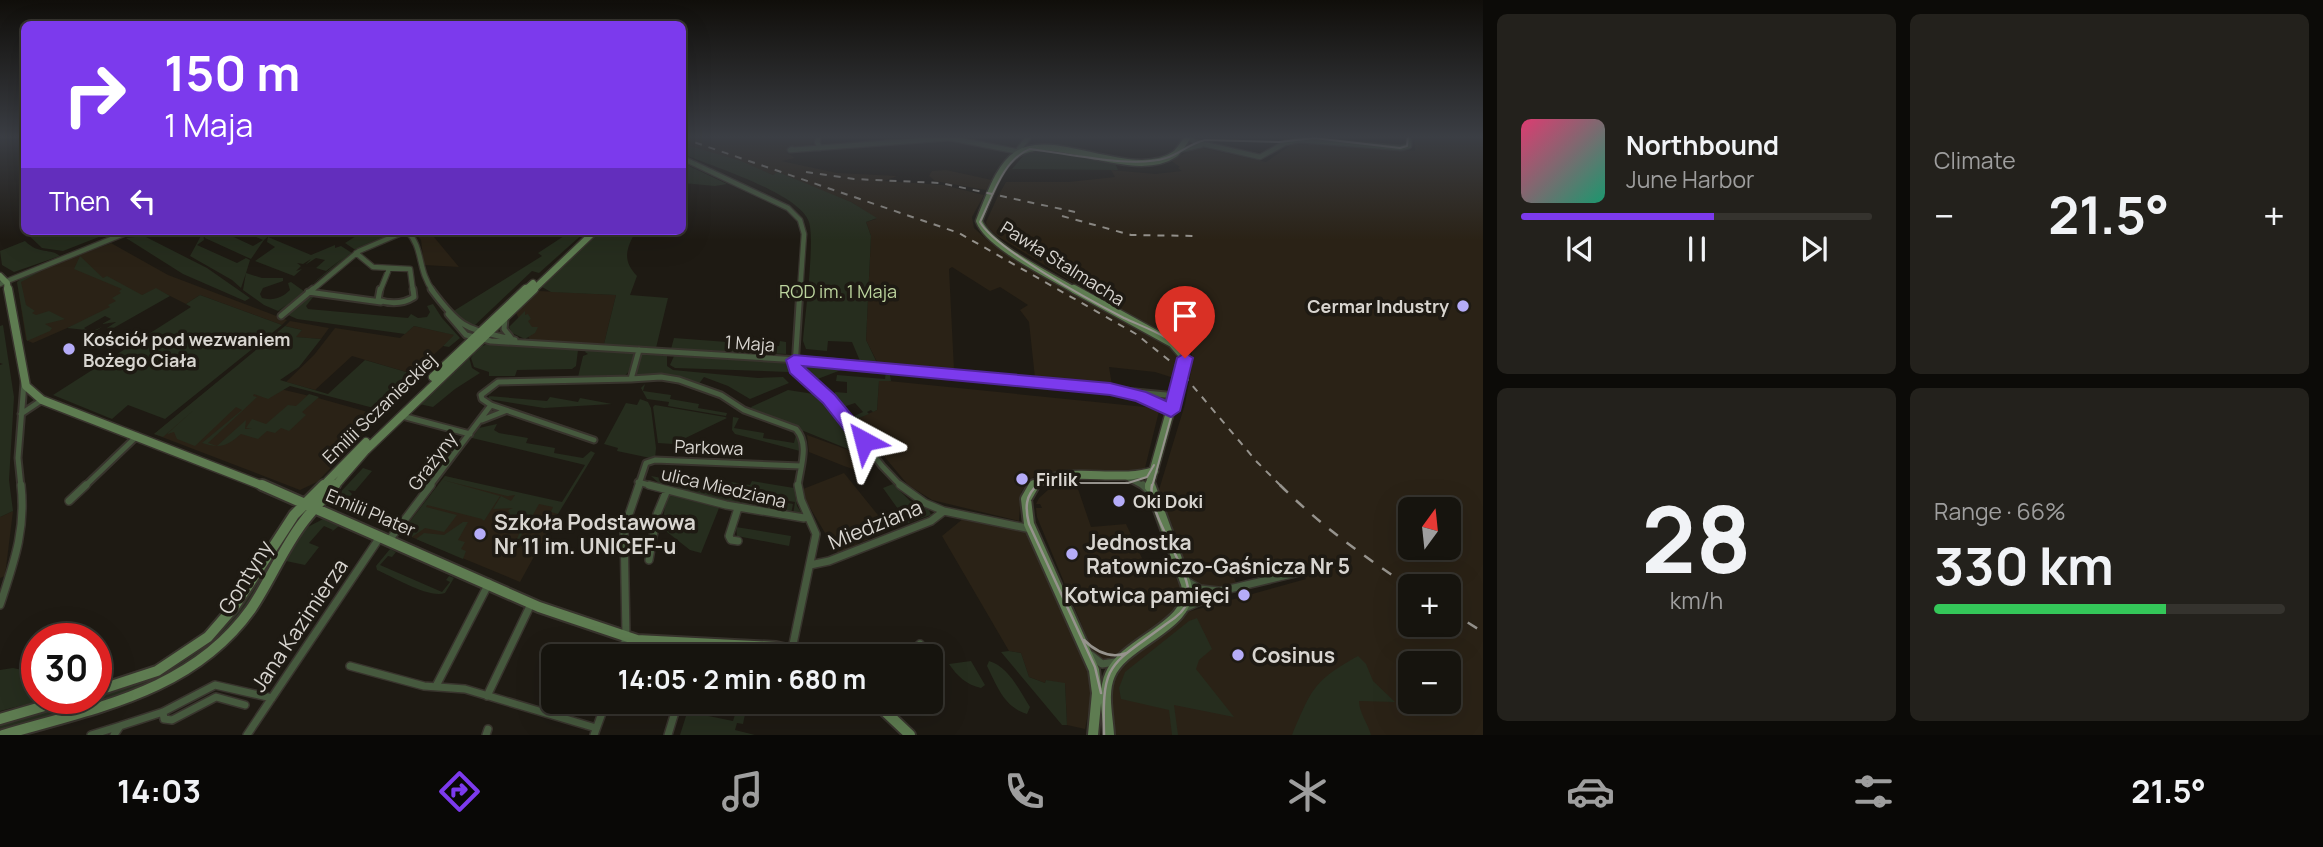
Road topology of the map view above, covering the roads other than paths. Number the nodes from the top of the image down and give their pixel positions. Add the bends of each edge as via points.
1 (711, 171) edge
2 (1004, 171) edge
3 (120, 235) edge
4 (398, 235) edge
5 (411, 235) edge
6 (585, 235) edge
7 (591, 235) edge
8 (356, 253) junction
9 (389, 269) junction
10 (2, 280) edge
11 (308, 292) junction
12 (382, 302) junction
13 (448, 314) joint
14 (508, 314) junction
15 (281, 316) dead end
16 (481, 336) junction
17 (518, 340) junction
18 (531, 343) junction
19 (639, 350) junction
20 (794, 360) junction
21 (631, 379) junction
22 (24, 380) junction
23 (1110, 389) junction
24 (1176, 396) junction
25 (42, 400) junction
26 (491, 405) junction
27 (506, 411) junction
28 (1171, 411) junction
29 (21, 414) junction
30 (400, 415) junction
31 (479, 421) junction
32 (470, 434) junction
33 (137, 436) junction
34 (594, 440) dead end
35 (801, 466) junction
36 (1154, 471) junction
37 (1126, 477) junction
38 (638, 482) junction
39 (667, 490) junction
40 (1151, 496) junction
41 (69, 501) dead end
42 (305, 502) junction
43 (315, 507) junction
44 (738, 508) junction
45 (944, 511) junction
46 (804, 518) dead end
47 (1031, 529) junction
48 (386, 537) junction
49 (738, 541) dead end
50 (649, 560) dead end
51 (810, 565) junction
52 (1300, 572) dead end
53 (1184, 577) junction
54 (489, 583) junction
55 (1221, 591) junction
56 (531, 603) junction
57 (0, 605) edge
58 (1185, 608) junction
59 (626, 636) junction
60 (624, 644) edge
61 (691, 644) edge
62 (793, 644) edge
63 (1087, 649) junction
64 (1121, 658) junction
65 (351, 666) dead end
66 (112, 686) edge
67 (436, 686) junction
68 (487, 696) junction
69 (272, 698) junction
70 (245, 705) dead end
71 (163, 712) junction
72 (21, 713) edge
73 (601, 714) edge
74 (673, 714) edge
75 (888, 714) edge
76 (0, 719) edge
77 (120, 726) junction
78 (595, 731) edge
79 (4, 735) edge
80 (91, 735) edge
81 (114, 735) edge
82 (247, 735) edge
83 (668, 735) edge
84 (910, 735) edge
85 (1093, 735) edge
86 (1109, 735) edge

1 - 20 street via 783,205 800,220 804,233
2 - 24 street, Pawła Stalmacha via 982,214 982,229 1106,310 1173,344 1185,358
3 - 10 street
4 - 8 street
5 - 13 street via 416,240 421,274
6 - 16 street, Emilii Sczanieckiej
7 - 14 street, Emilii Sczanieckiej
8 - 9 street via 365,264
8 - 11 street
9 - 12 street via 379,289
9 - 12 street via 411,270 414,297 406,302
10 - 22 street
11 - 12 street
11 - 15 street
13 - 16 street via 463,333
14 - 16 street, Emilii Sczanieckiej
14 - 17 street via 504,329
16 - 17 street, 1 Maja
16 - 18 street, 1 Maja
16 - 30 street, Emilii Sczanieckiej
16 - 42 street, Emilii Sczanieckiej
17 - 18 street, 1 Maja
18 - 19 street, 1 Maja
19 - 20 street, 1 Maja
19 - 21 street
20 - 23 street, 1 Maja
20 - 45 street via 796,369 829,399 900,487 916,500
21 - 26 street via 502,381 481,394
21 - 35 street via 671,378 798,429 804,444
22 - 25 street, Emilii Plater
22 - 29 street
23 - 24 street, 1 Maja
23 - 28 street, 1 Maja via 1140,396
24 - 28 street
25 - 29 street
25 - 33 street, Emilii Plater
26 - 27 street
26 - 31 street, Grażyny
27 - 31 street
27 - 34 street
28 - 36 street
29 - 57 street via 18,465 24,515
30 - 32 street, Grażyny
30 - 43 street, Emilii Sczanieckiej
31 - 32 street, Grażyny
32 - 48 street, Grażyny
33 - 41 street
33 - 42 street, Emilii Plater
35 - 38 street, Parkowa via 649,461
35 - 51 street, Miedziana via 799,500 816,531
36 - 37 street via 1143,477
36 - 40 street
37 - 40 street via 1143,484
37 - 47 street via 1058,476 1040,481 1027,501
38 - 39 street, ulica Miedziana
38 - 59 street, Parkowa via 624,529
39 - 44 street, ulica Miedziana
39 - 50 street via 657,514
40 - 53 street
42 - 43 street, Emilii Plater
42 - 66 street, Gontyny via 234,607 208,637 156,671
43 - 48 street, Emilii Plater
43 - 79 street, Gontyny via 246,616 197,664 140,694
44 - 46 street, ulica Miedziana
44 - 49 street via 729,536
45 - 47 street, Miedziana
45 - 51 street, Miedziana via 931,521
47 - 63 street
48 - 54 street, Emilii Plater
48 - 69 street, Jana Kazimierza
51 - 62 street, Miedziana
52 - 55 street
53 - 55 street via 1197,588
53 - 58 street via 1189,594
54 - 56 street, Emilii Plater
54 - 67 street
55 - 58 street
56 - 59 street, Emilii Plater
56 - 68 street
58 - 64 street
59 - 60 street, Parkowa
59 - 61 street, Emilii Plater
63 - 64 street via 1102,664
63 - 85 street via 1097,683
64 - 86 street via 1108,684
65 - 67 street
67 - 68 street
68 - 78 street
69 - 71 street via 218,684
69 - 82 street, Jana Kazimierza
70 - 71 street via 216,697 172,720 164,719
71 - 77 street
72 - 76 street
73 - 78 street
74 - 83 street
75 - 84 street
77 - 80 street
77 - 81 street

